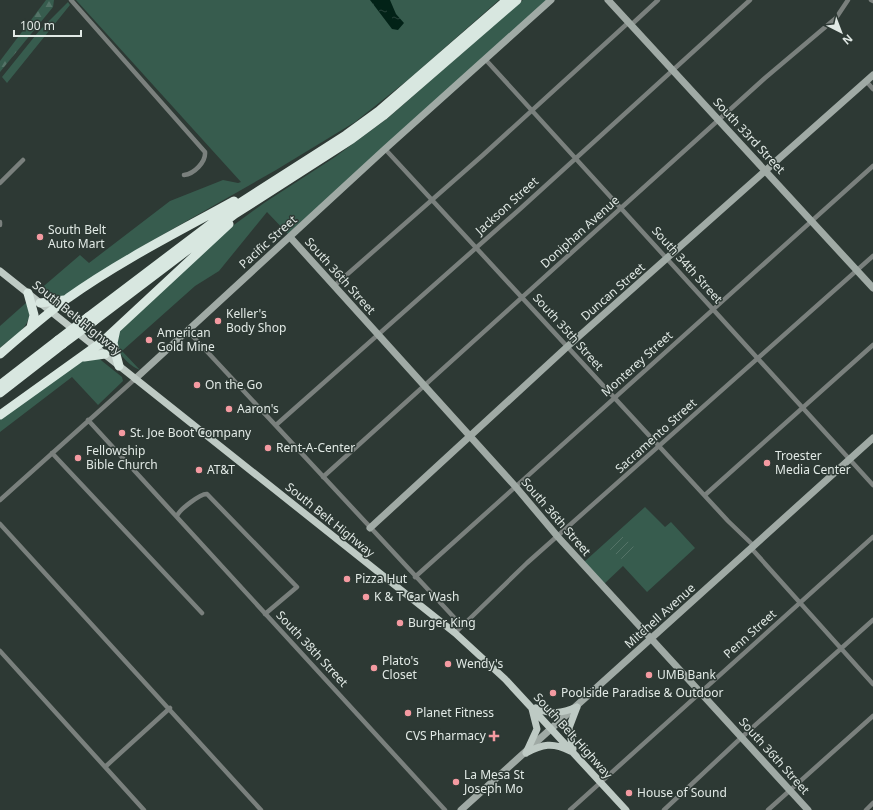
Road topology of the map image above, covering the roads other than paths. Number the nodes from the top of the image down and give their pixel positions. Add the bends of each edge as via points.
1 (72, 0) edge
2 (507, 0) edge
3 (517, 0) edge
4 (551, 0) edge
5 (608, 0) edge
6 (658, 0) edge
7 (750, 0) edge
8 (848, 0) edge
9 (630, 24) junction
10 (485, 59) junction
11 (674, 71) junction
12 (873, 75) edge
13 (866, 81) junction
14 (873, 89) edge
15 (531, 111) junction
16 (718, 119) junction
17 (385, 148) junction
18 (576, 159) junction
19 (23, 160) dead end
20 (873, 166) edge
21 (766, 171) junction
22 (284, 174) junction
23 (184, 175) dead end
24 (0, 183) edge
25 (268, 192) junction
26 (432, 199) junction
27 (621, 208) junction
28 (812, 220) junction
29 (290, 237) junction
30 (476, 247) junction
31 (873, 256) edge
32 (667, 258) junction
33 (857, 270) junction
34 (0, 271) edge
35 (334, 286) junction
36 (873, 288) edge
37 (28, 293) junction
38 (523, 297) junction
39 (69, 298) junction
40 (40, 302) junction
41 (713, 309) junction
42 (51, 311) junction
43 (91, 319) junction
44 (31, 328) junction
45 (116, 329) junction
46 (187, 330) junction
47 (378, 335) junction
48 (61, 342) junction
49 (873, 345) edge
50 (568, 346) junction
51 (95, 347) junction
52 (0, 354) edge
53 (105, 354) junction
54 (81, 358) junction
55 (758, 358) junction
56 (119, 366) junction
57 (135, 378) junction
58 (0, 385) edge
59 (423, 386) junction
60 (0, 393) edge
61 (615, 398) junction
62 (803, 408) junction
63 (0, 415) edge
64 (88, 420) junction
65 (276, 425) junction
66 (470, 437) junction
67 (873, 438) edge
68 (660, 446) junction
69 (52, 453) junction
70 (850, 459) junction
71 (323, 477) junction
72 (873, 485) edge
73 (515, 486) junction
74 (705, 495) junction
75 (0, 500) edge
76 (177, 516) junction
77 (0, 524) edge
78 (370, 528) junction
79 (558, 537) junction
80 (873, 537) edge
81 (753, 547) junction
82 (416, 577) junction
83 (800, 602) junction
84 (202, 613) dead end
85 (265, 614) junction
86 (873, 620) edge
87 (462, 626) junction
88 (455, 633) junction
89 (652, 639) junction
90 (841, 648) junction
91 (0, 651) edge
92 (873, 684) edge
93 (701, 692) junction
94 (530, 705) junction
95 (577, 707) junction
96 (170, 708) junction
97 (873, 716) edge
98 (553, 729) junction
99 (742, 737) junction
100 (526, 753) junction
101 (574, 753) junction
102 (106, 767) junction
103 (601, 782) junction
104 (790, 790) junction
105 (873, 803) edge
106 (144, 810) edge
107 (261, 810) edge
108 (445, 810) edge
109 (461, 810) edge
110 (570, 810) edge
111 (626, 810) edge
112 (664, 810) edge
113 (768, 810) edge
114 (808, 810) edge
115 (866, 810) edge

1 - 23 street via 205,152 199,166
2 - 22 highway via 379,111
3 - 25 highway via 383,116
4 - 10 street, Pacific Street
5 - 9 street, South 33rd Street
6 - 9 street
7 - 11 street, Jackson Street
8 - 16 street, Doniphan Avenue via 836,18
9 - 11 street, South 33rd Street
9 - 15 street
10 - 15 street, South 34th Street
10 - 17 street, Pacific Street
11 - 16 street, South 33rd Street
11 - 18 street, Jackson Street
12 - 13 street, Duncan Street
13 - 14 street
13 - 21 street, Duncan Street
15 - 18 street, South 34th Street
15 - 26 street
16 - 21 street, South 33rd Street
16 - 27 street, Doniphan Avenue
17 - 26 street, South 35th Street
17 - 29 street, Pacific Street
18 - 27 street, South 34th Street
18 - 30 street, Jackson Street
19 - 24 street
20 - 28 street, Monterey Street
21 - 28 street, South 33rd Street
21 - 32 street, Duncan Street
22 - 39 highway via 141,253
22 - 43 highway via 203,229
25 - 43 highway
25 - 45 highway via 225,228
26 - 30 street, South 35th Street
26 - 35 street
27 - 32 street, South 34th Street
27 - 38 street, Doniphan Avenue
28 - 33 street, South 33rd Street
28 - 41 street, Monterey Street
29 - 35 street, South 36th Street
29 - 46 street, Pacific Street
30 - 38 street, South 35th Street
30 - 47 street, Jackson Street
31 - 33 street, Sacramento Street
32 - 41 street, South 34th Street
32 - 50 street, Duncan Street
33 - 36 street, South 33rd Street
33 - 55 street, Sacramento Street
34 - 37 main road, South Belt Highway
35 - 47 street, South 36th Street
37 - 40 main road, South Belt Highway
37 - 44 highway via 34,316
38 - 50 street, South 35th Street
38 - 59 street, Doniphan Avenue
39 - 40 highway via 57,302
39 - 42 highway
40 - 42 main road, South Belt Highway
41 - 55 street, South 34th Street
41 - 61 street, Monterey Street
42 - 44 highway
42 - 51 main road, South Belt Highway
43 - 48 highway, bridge
44 - 52 highway
45 - 51 highway
45 - 56 highway via 113,343
46 - 57 street, Pacific Street
46 - 65 street
47 - 59 street, South 36th Street
47 - 65 street, Jackson Street
48 - 58 highway
48 - 60 highway
49 - 62 street
50 - 61 street, South 35th Street
50 - 66 street, Duncan Street
51 - 53 main road, South Belt Highway
51 - 54 highway
53 - 54 highway
53 - 56 main road, South Belt Highway
54 - 63 highway
55 - 62 street, South 34th Street
55 - 68 street, Sacramento Street
56 - 57 main road, South Belt Highway
57 - 64 street, Pacific Street
57 - 88 main road, South Belt Highway
59 - 66 street, South 36th Street
59 - 71 street, Doniphan Avenue
61 - 68 street, South 35th Street
61 - 73 street, Monterey Street
62 - 70 street, South 34th Street
62 - 74 street
64 - 69 street, Pacific Street
64 - 76 street, South 38th Street
65 - 71 street
66 - 73 street, South 36th Street
66 - 78 street, Duncan Street
67 - 70 street, Mitchell Avenue
68 - 74 street, South 35th Street
68 - 79 street, Sacramento Street
69 - 75 street, Pacific Street
69 - 84 street
70 - 72 street, South 34th Street
70 - 81 street, Mitchell Avenue
71 - 78 street
73 - 79 street, South 36th Street
73 - 82 street, Monterey Street
74 - 81 street, South 35th Street
76 - 85 street, South 38th Street
76 - 85 street via 203,493 207,494 297,587
77 - 96 street
78 - 82 street
79 - 87 street, Sacramento Street
79 - 89 street, South 36th Street
80 - 83 street, Penn Street
81 - 83 street, South 35th Street
81 - 89 street, Mitchell Avenue
82 - 87 street
83 - 90 street, South 35th Street
83 - 93 street, Penn Street
85 - 108 street, South 38th Street
86 - 90 street
87 - 88 street, Sacramento Street
88 - 94 main road, South Belt Highway via 506,679
89 - 93 street, South 36th Street
89 - 95 street, Mitchell Avenue
90 - 92 street, South 35th Street
90 - 99 street
91 - 102 street
93 - 99 street, South 36th Street
93 - 103 street, Penn Street
94 - 95 main road via 550,713
94 - 98 main road, South Belt Highway
94 - 100 main road via 537,729
95 - 98 street, Mitchell Avenue
95 - 101 main road via 569,729
96 - 102 street
96 - 107 street
97 - 104 street
98 - 100 street, Mitchell Avenue
98 - 101 main road, South Belt Highway
99 - 104 street, South 36th Street
99 - 112 street
100 - 101 main road via 548,744 560,746
100 - 109 street, Mitchell Avenue
101 - 103 main road, South Belt Highway
102 - 106 street
103 - 110 street, Penn Street
103 - 111 main road, South Belt Highway
104 - 113 street
104 - 114 street, South 36th Street
105 - 115 street

